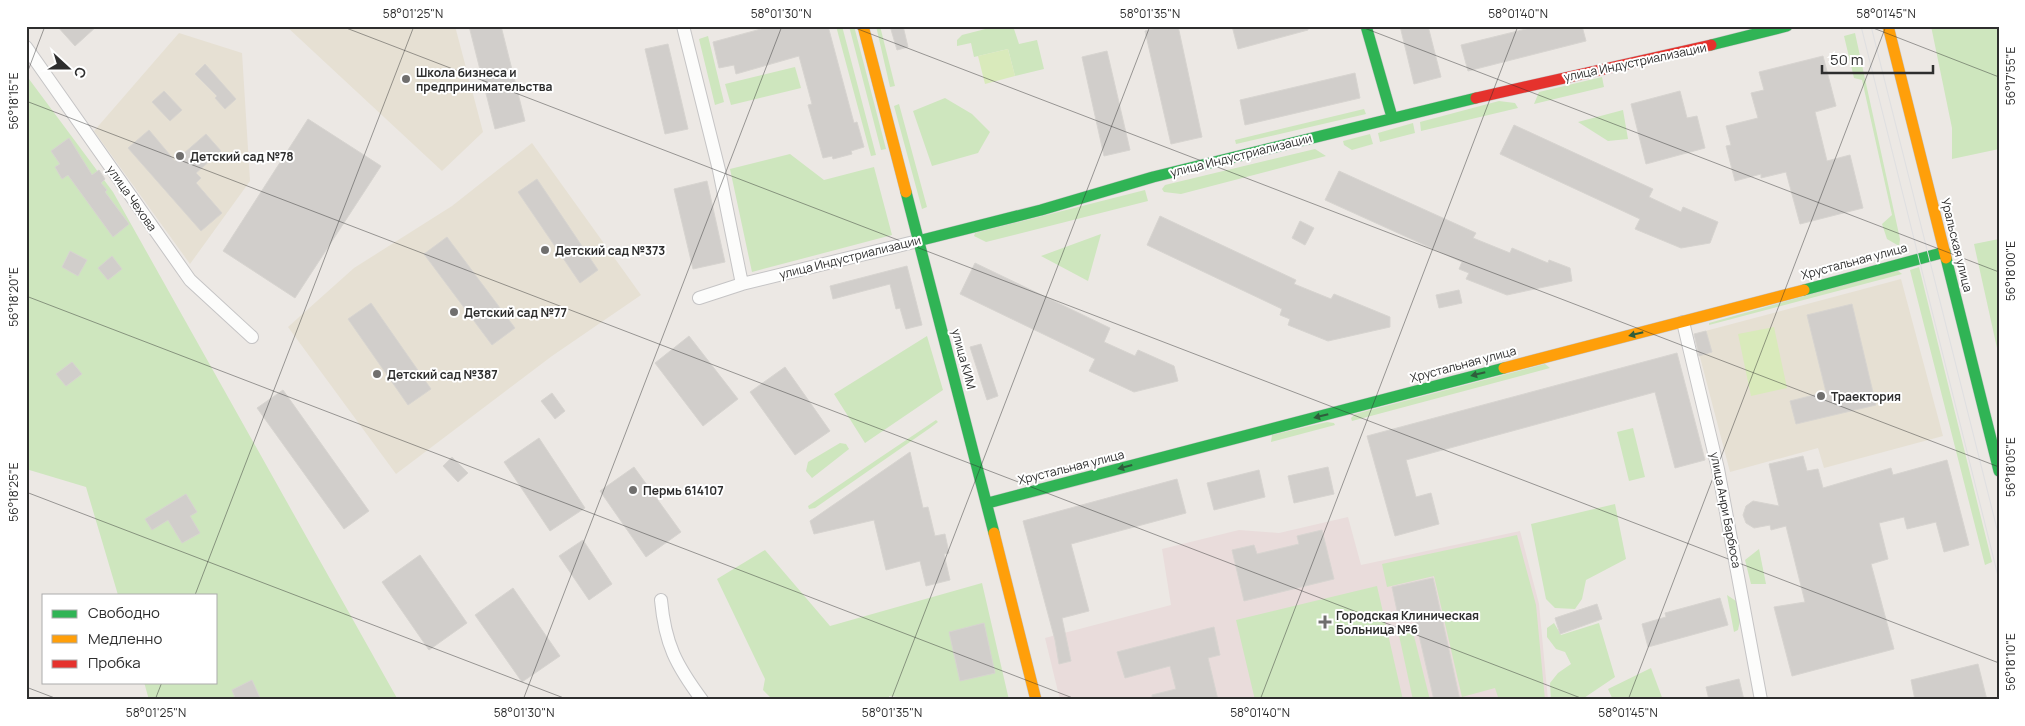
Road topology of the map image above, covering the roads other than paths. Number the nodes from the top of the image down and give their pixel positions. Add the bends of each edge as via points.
1 (684, 26) edge
2 (863, 26) edge
3 (1366, 26) edge
4 (1787, 26) edge
5 (1888, 26) edge
6 (26, 47) edge
7 (1392, 118) junction
8 (918, 241) junction
9 (1945, 252) junction
10 (742, 284) junction
11 (699, 298) dead end
12 (1683, 322) junction
13 (252, 336) dead end
14 (1999, 471) edge
15 (988, 503) junction
16 (661, 600) dead end
17 (702, 700) edge
18 (1036, 700) edge
19 (1761, 700) edge

1 - 10 street via 719,170
2 - 8 street, улица КИМ
3 - 7 street
4 - 7 street, улица Индустриализации
5 - 9 street, Уральская улица
6 - 13 street, улица Чехова via 190,280
7 - 8 street, улица Индустриализации via 1162,175
8 - 10 street, улица Индустриализации
8 - 15 street, улица КИМ
9 - 12 street, Хрустальная улица
9 - 14 street, Уральская улица
10 - 11 street, улица Индустриализации
12 -> 15 street, Хрустальная улица
12 - 19 street, улица Анри Барбюса via 1718,469
15 - 18 street, улица КИМ
16 - 17 street via 664,630 681,671

